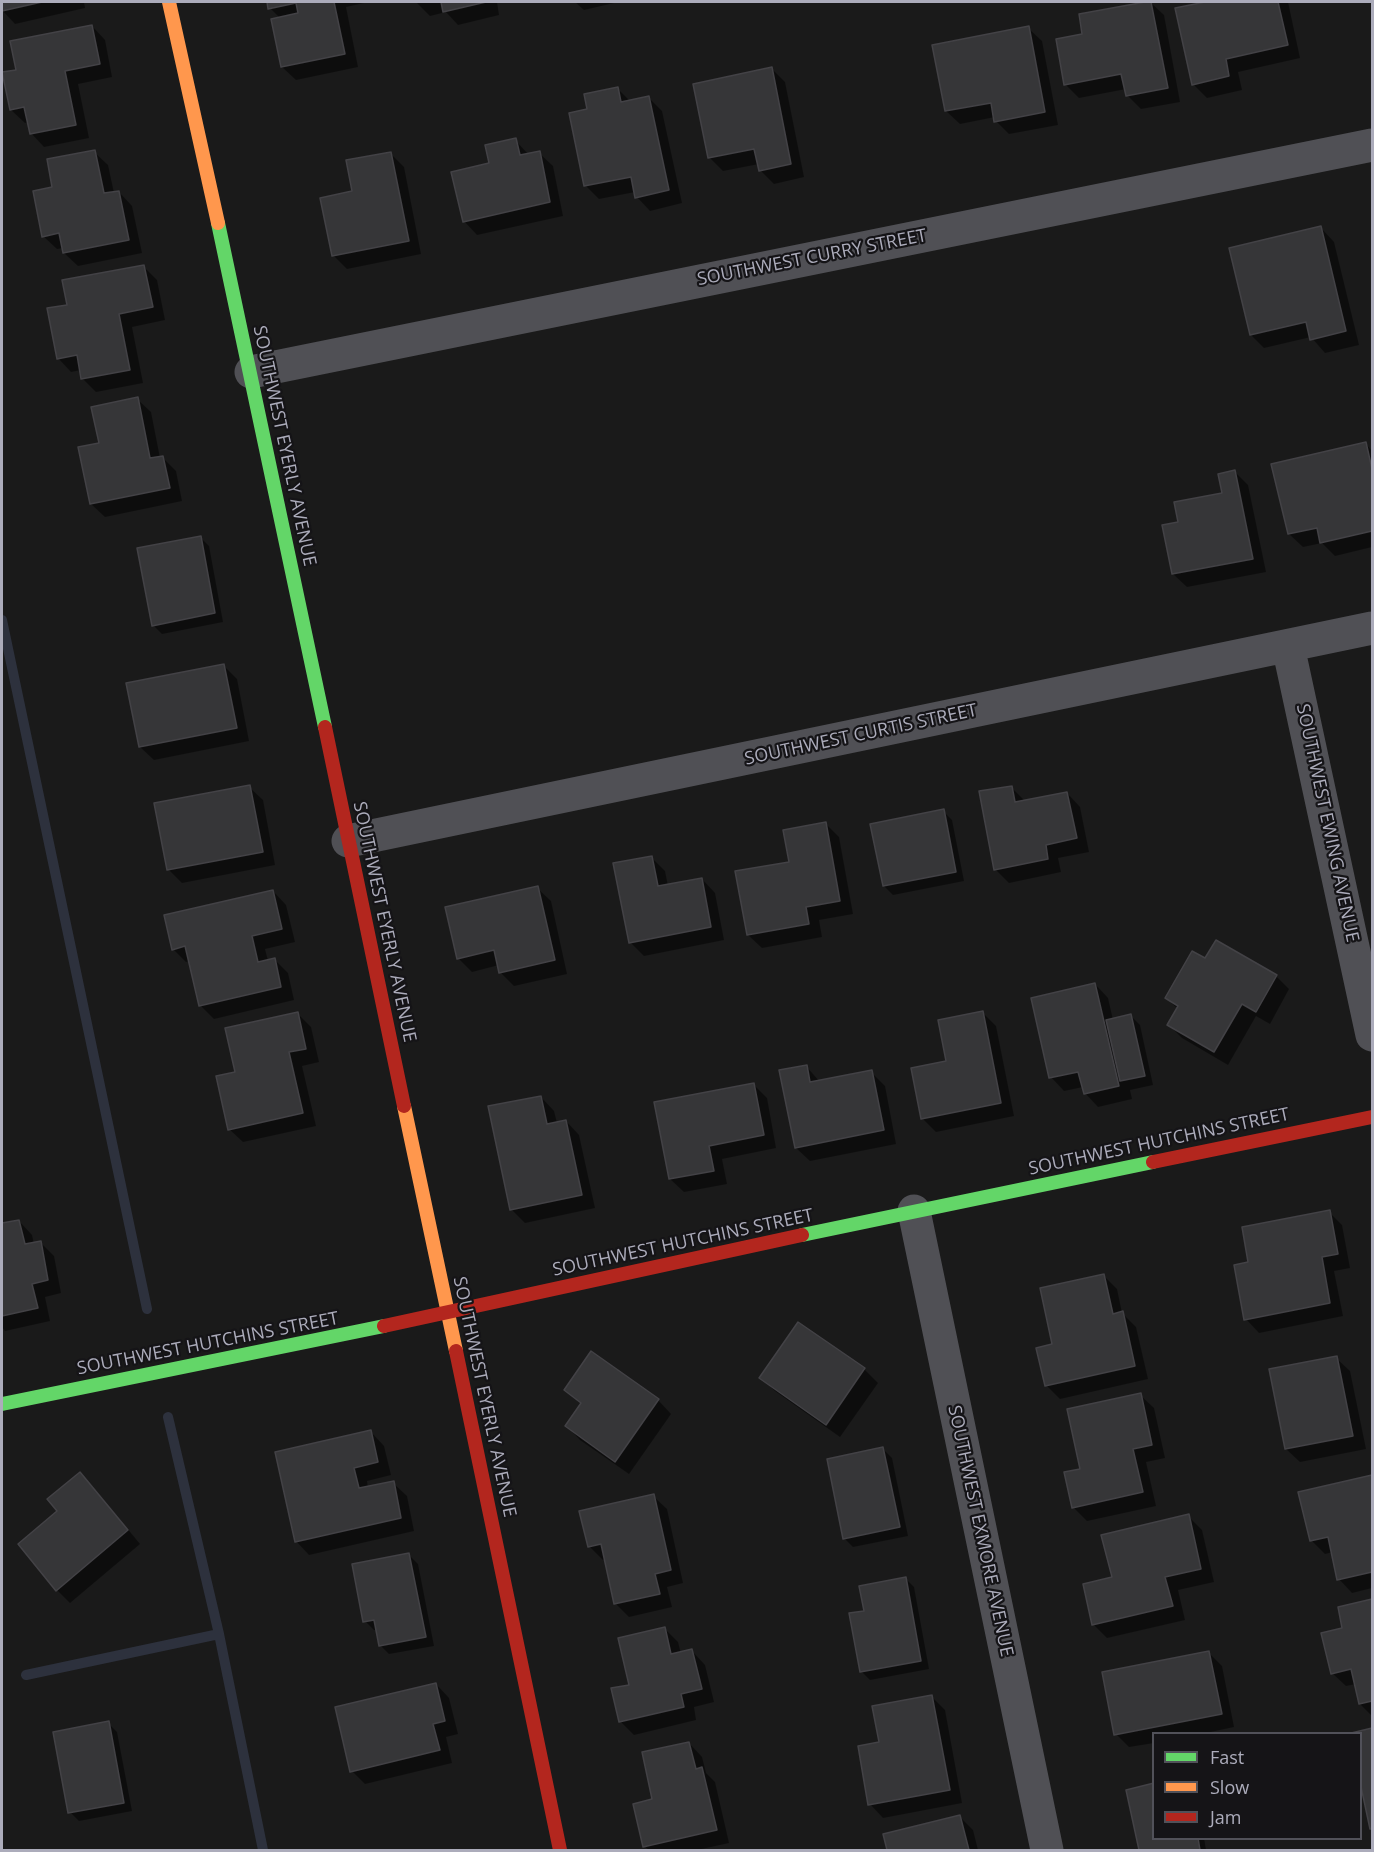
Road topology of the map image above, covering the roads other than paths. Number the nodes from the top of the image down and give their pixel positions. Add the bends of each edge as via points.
1 (169, 2) edge
2 (1372, 145) edge
3 (251, 372) junction
4 (1372, 628) edge
5 (1288, 646) junction
6 (348, 841) junction
7 (1372, 1035) edge
8 (1372, 1117) edge
9 (914, 1211) junction
10 (449, 1313) junction
11 (2, 1404) edge
12 (560, 1851) edge
13 (1047, 1851) edge

1 - 3 street, SOUTHWEST EYERLY AVENUE
2 - 3 street, SOUTHWEST CURRY STREET
3 - 6 street, SOUTHWEST EYERLY AVENUE
4 - 5 street, SOUTHWEST CURTIS STREET
5 - 6 street, SOUTHWEST CURTIS STREET
5 - 7 street, SOUTHWEST EWING AVENUE
6 - 10 street, SOUTHWEST EYERLY AVENUE
8 - 9 street, SOUTHWEST HUTCHINS STREET
9 - 10 street, SOUTHWEST HUTCHINS STREET
9 - 13 street, SOUTHWEST EXMORE AVENUE
10 - 11 street, SOUTHWEST HUTCHINS STREET
10 - 12 street, SOUTHWEST EYERLY AVENUE

